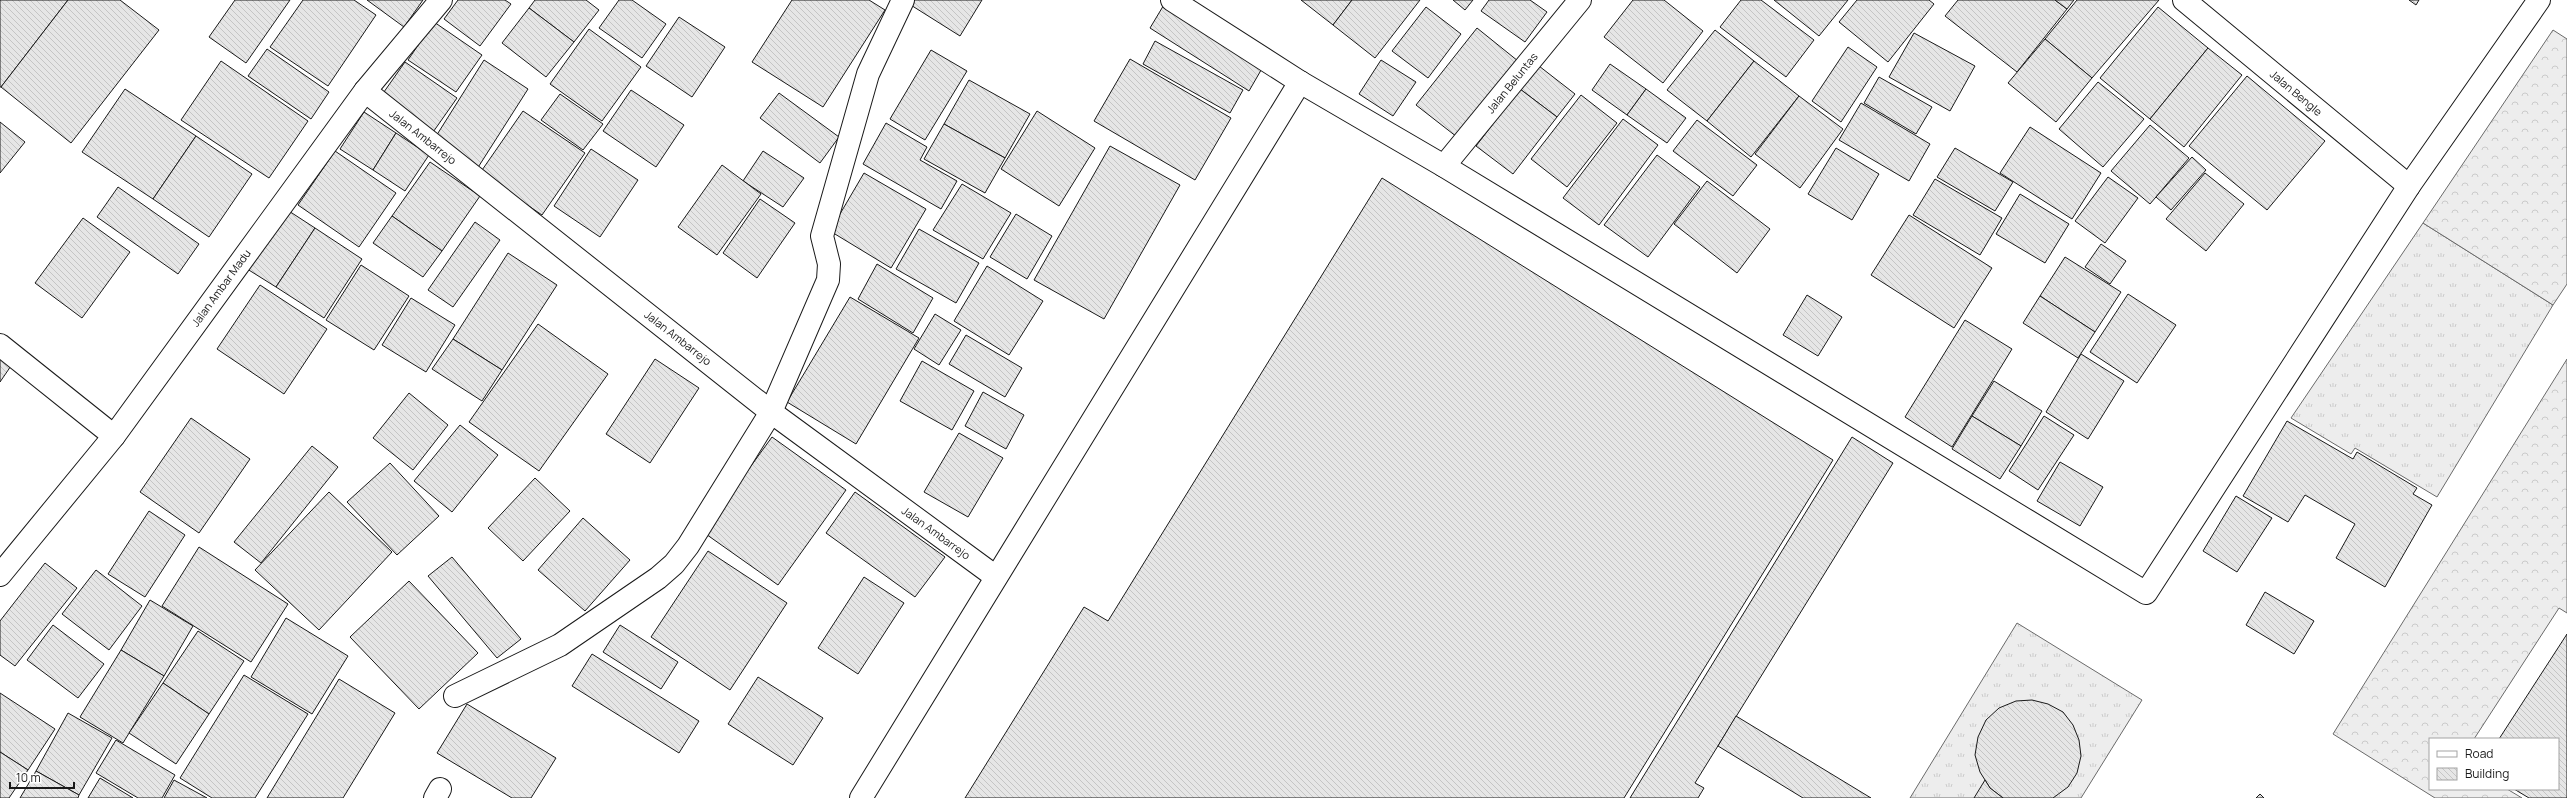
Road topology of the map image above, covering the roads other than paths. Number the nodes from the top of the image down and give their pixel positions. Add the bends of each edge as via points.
1 (441, 0) edge
2 (903, 0) edge
3 (1172, 0) edge
4 (1580, 0) edge
5 (2184, 0) edge
6 (2539, 0) edge
7 (1300, 82) junction
8 (365, 91) junction
9 (1444, 166) junction
10 (2409, 186) junction
11 (0, 345) edge
12 (771, 412) junction
13 (114, 436) junction
14 (0, 575) edge
15 (996, 577) junction
16 (455, 696) dead end
17 (861, 798) edge

1 - 8 street, Jalan Ambar Madu
2 - 12 street via 868,74 822,236 829,264 828,280
3 - 7 street
4 - 9 street, Jalan Beluntas
5 - 10 street, Jalan Bengle
6 - 10 street
7 - 9 street
7 - 15 street
8 - 12 street, Jalan Ambarrejo
8 - 13 street, Jalan Ambar Madu
9 - 10 street via 2146,593
11 - 13 street
12 - 15 street, Jalan Ambarrejo
12 - 16 street via 688,546 658,578 560,645
13 - 14 street, Jalan Ambar Madu
15 - 17 street

